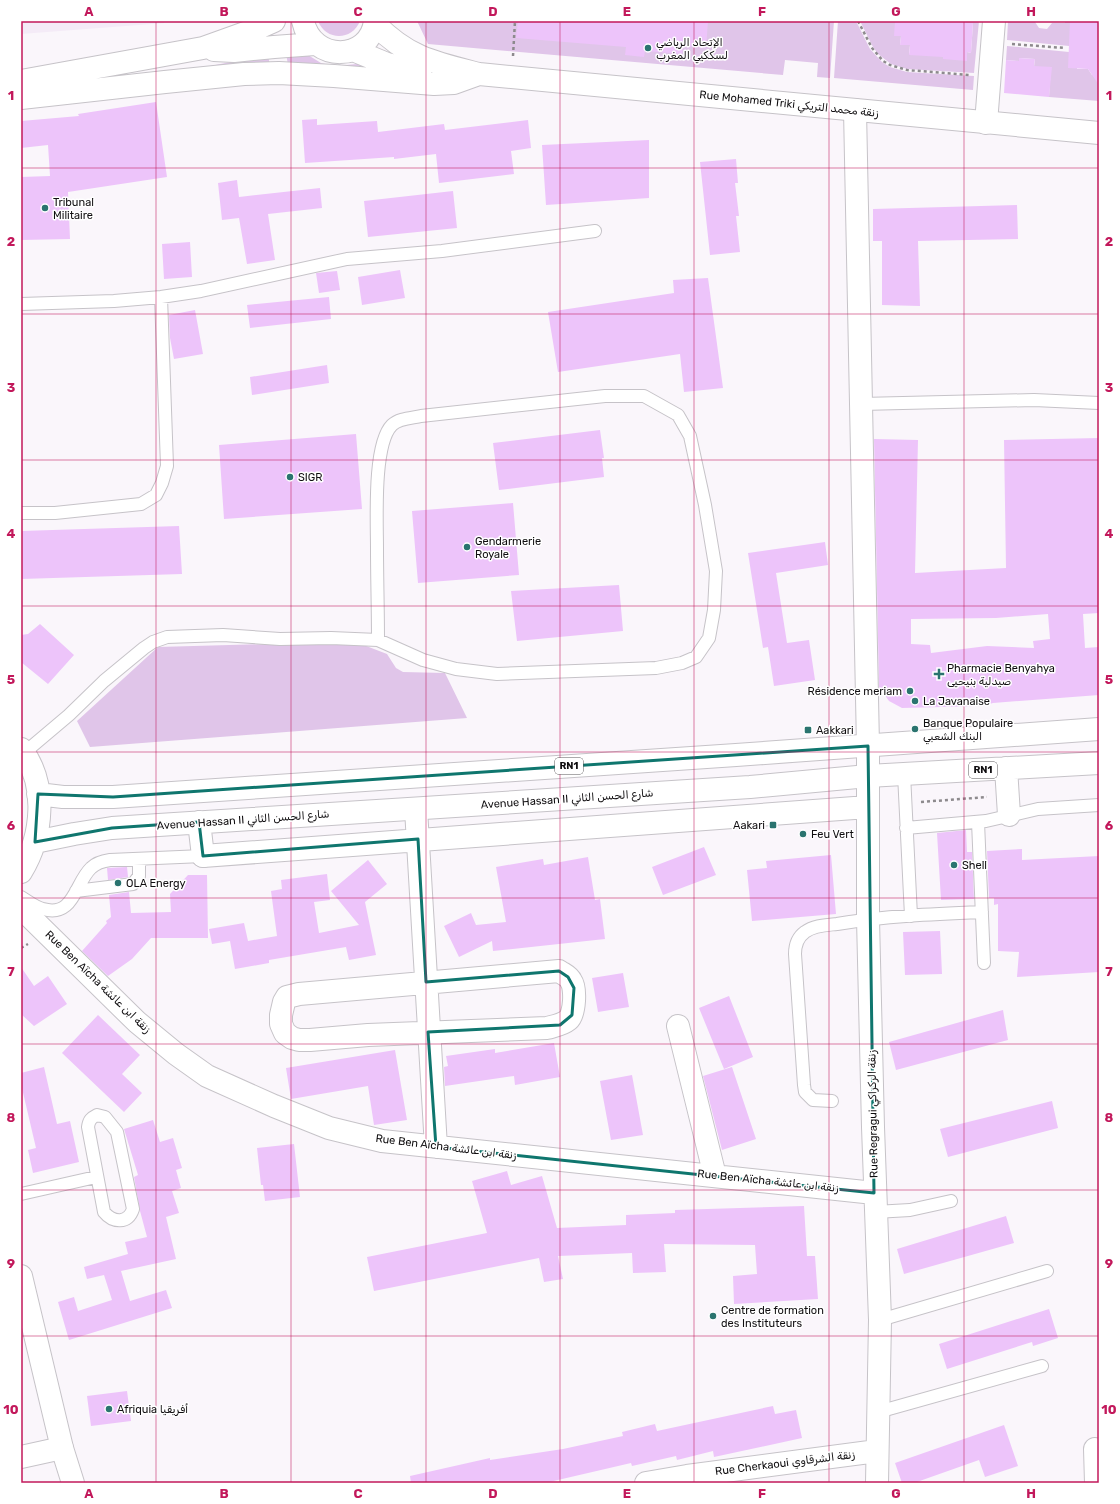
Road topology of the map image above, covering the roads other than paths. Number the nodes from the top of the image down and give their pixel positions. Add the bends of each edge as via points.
1 (274, 21) edge
2 (304, 21) edge
3 (375, 22) edge
4 (993, 32) edge
5 (316, 44) junction
6 (203, 48) junction
7 (353, 50) junction
8 (479, 74) junction
9 (21, 81) edge
10 (21, 98) edge
11 (855, 110) junction
12 (986, 123) junction
13 (1099, 133) edge
14 (595, 231) dead end
15 (161, 297) junction
16 (21, 304) edge
17 (1099, 403) edge
18 (861, 404) junction
19 (21, 513) edge
20 (378, 640) junction
21 (1099, 729) edge
22 (868, 746) junction
23 (23, 751) edge
24 (1099, 762) edge
25 (1006, 768) junction
26 (904, 774) junction
27 (868, 776) junction
28 (38, 794) junction
29 (1008, 805) junction
30 (1099, 805) edge
31 (868, 807) junction
32 (416, 809) junction
33 (199, 822) junction
34 (978, 822) junction
35 (906, 828) junction
36 (418, 839) junction
37 (35, 842) junction
38 (203, 856) junction
39 (139, 858) junction
40 (21, 872) edge
41 (76, 891) junction
42 (21, 897) edge
43 (21, 908) edge
44 (982, 912) junction
45 (910, 916) junction
46 (868, 919) junction
47 (984, 963) dead end
48 (426, 982) junction
49 (678, 1026) dead end
50 (428, 1032) junction
51 (832, 1101) dead end
52 (436, 1147) junction
53 (714, 1176) junction
54 (96, 1177) junction
55 (21, 1194) edge
56 (951, 1201) dead end
57 (875, 1202) junction
58 (1047, 1271) dead end
59 (21, 1276) edge
60 (880, 1320) junction
61 (1042, 1366) dead end
62 (878, 1412) junction
63 (62, 1448) junction
64 (1095, 1449) dead end
65 (876, 1451) junction
66 (21, 1457) edge
67 (73, 1483) edge
68 (646, 1483) edge
69 (877, 1483) edge
70 (1096, 1483) edge

1 - 6 street
2 - 5 street via 309,37
3 - 7 street via 368,38
3 - 8 street, Rue Mohamed Triki زنقة محمد التريكي via 395,43 418,57
4 - 12 street
5 - 6 street via 234,51
5 - 7 street via 329,51
6 - 9 street
7 - 8 street, Rue Mohamed Triki زنقة محمد التريكي via 387,64 424,73
8 - 10 street via 454,83 434,84 306,74 244,74
8 - 11 street, Rue Mohamed Triki زنقة محمد التريكي
11 - 12 street, Rue Mohamed Triki زنقة محمد التريكي
11 - 18 street, Rue Regragui زنقة الركراكي
12 - 13 street, Rue Mohamed Triki زنقة محمد التريكي
14 - 15 lane via 442,251 347,259 201,291
15 - 16 lane
15 - 19 lane via 168,466 156,495 141,504 55,513
17 - 18 lane via 1034,400
18 - 22 street, Rue Regragui زنقة الركراكي
20 - 20 lane via 423,660 456,669 497,674 656,668 682,663 696,657 709,638 714,610 716,571 690,436 678,415 644,396 605,396 422,416 393,424 385,437 380,456 377,487
20 - 23 lane via 223,635 167,637 144,648 104,681 69,715
21 - 22 street, RN1
22 - 27 street, Rue Regragui زنقة الركراكي
22 - 28 street, RN1 via 113,797
23 - 28 street via 35,779
24 - 25 street, Avenue Hassan II شارع الحسن الثاني / RN1
25 - 26 street, Avenue Hassan II شارع الحسن الثاني / RN1
25 - 29 street
26 - 27 street, Avenue Hassan II شارع الحسن الثاني / RN1
26 - 35 lane
27 - 31 street, Rue Regragui زنقة الركراكي
27 - 32 street, Avenue Hassan II شارع الحسن الثاني / RN1
28 - 37 street via 40,810
29 - 30 lane via 1038,809
29 - 34 lane
31 - 36 street
31 - 46 street, Rue Regragui زنقة الركراكي
32 - 33 street, Avenue Hassan II شارع الحسن الثاني / RN1
32 - 36 street
33 - 37 street, Avenue Hassan II شارع الحسن الثاني / RN1 via 112,828
33 - 38 street
34 - 35 lane
34 - 44 lane
35 - 45 lane
36 - 38 street
36 - 48 street
37 - 40 street
38 - 39 lane
39 - 41 lane via 110,860 97,864 86,873
39 - 41 lane via 139,876 133,884
41 - 42 lane via 70,902 57,910 41,909
43 - 52 street, Rue Ben Aïcha زنقة ابن عائشة via 137,1022 207,1076 329,1128 382,1141
44 - 45 lane
44 - 47 lane
45 - 46 lane
46 - 51 lane via 814,928 805,932 795,946 805,1092 813,1100
46 - 57 street, Rue Regragui زنقة الركراكي
48 - 50 street
48 - 50 street via 287,997 281,1014 281,1024 285,1033 292,1038 310,1040
48 - 50 street via 558,972 568,976 574,988 572,1015 560,1025 547,1028
49 - 53 street
50 - 52 street
52 - 53 street, Rue Ben Aïcha زنقة ابن عائشة
53 - 57 street, Rue Ben Aïcha زنقة ابن عائشة
54 - 54 lane via 107,1216 115,1220 126,1220 130,1217 133,1209 117,1132 105,1117 100,1115 92,1118 88,1127
54 - 55 lane
56 - 57 lane via 910,1210
57 - 60 street, Rue Regragui زنقة الركراكي
58 - 60 lane
59 - 63 street
60 - 62 street, Rue Regragui زنقة الركراكي
61 - 62 lane
62 - 65 street, Rue Regragui زنقة الركراكي
63 - 66 street
63 - 67 street
64 - 70 street
65 - 68 street, Rue Cherkaoui زنقة الشرقاوي
65 - 69 street, Rue Regragui زنقة الركراكي

